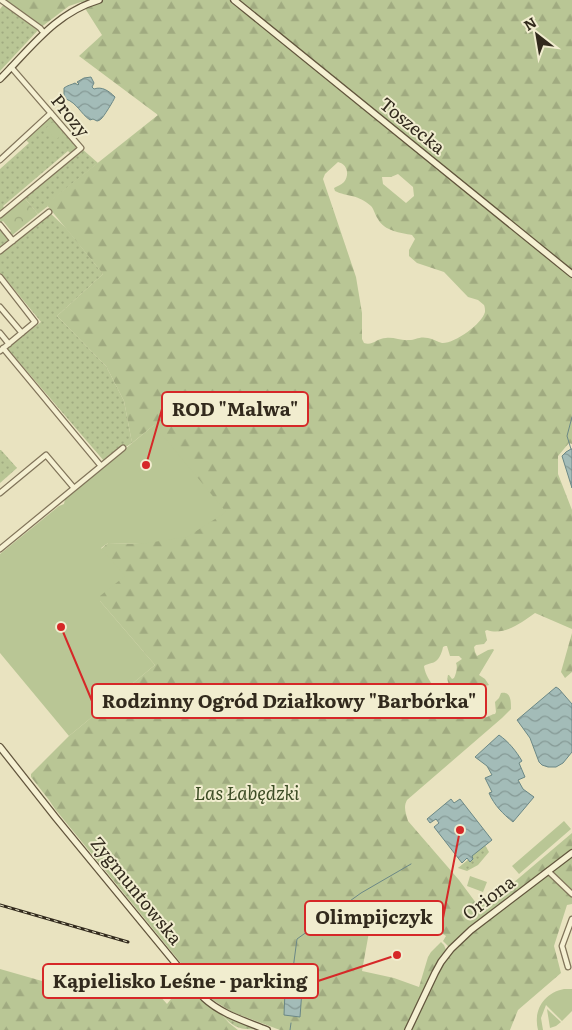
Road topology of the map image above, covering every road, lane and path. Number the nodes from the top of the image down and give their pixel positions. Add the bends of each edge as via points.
1 (1, 0) edge
2 (99, 0) edge
3 (234, 0) edge
4 (44, 33) junction
5 (11, 68) junction
6 (0, 79) edge
7 (51, 113) junction
8 (0, 160) edge
9 (49, 212) dead end
10 (0, 215) edge
11 (0, 225) edge
12 (13, 240) junction
13 (0, 251) edge
14 (572, 274) edge
15 (0, 277) edge
16 (0, 307) edge
17 (0, 333) edge
18 (22, 333) junction
19 (9, 344) junction
20 (2, 350) edge
21 (123, 448) dead end
22 (101, 466) junction
23 (74, 488) junction
24 (0, 493) edge
25 (0, 549) edge
26 (0, 747) edge
27 (572, 853) edge
28 (548, 871) junction
29 (572, 894) edge
30 (572, 919) edge
31 (568, 967) dead end
32 (267, 1030) edge
33 (408, 1030) edge

1 - 4 street
2 - 4 street via 60,18
3 - 14 street, Toszecka
4 - 5 street
5 - 6 street
5 - 7 street, Prozy
7 - 8 street
7 - 10 street, Prozy via 81,148
9 - 12 street
11 - 12 street
12 - 13 street
15 - 18 street via 35,322
16 - 18 street
17 - 19 street
18 - 19 street
19 - 20 street
20 - 22 street
21 - 22 street
22 - 23 street
23 - 24 street via 46,455
23 - 25 street
26 - 32 street, Zygmuntowska via 204,998 224,1012
27 - 28 street, Oriona
28 - 29 street
28 - 33 street, Oriona via 470,930 451,949 434,973
30 - 31 street via 562,946

